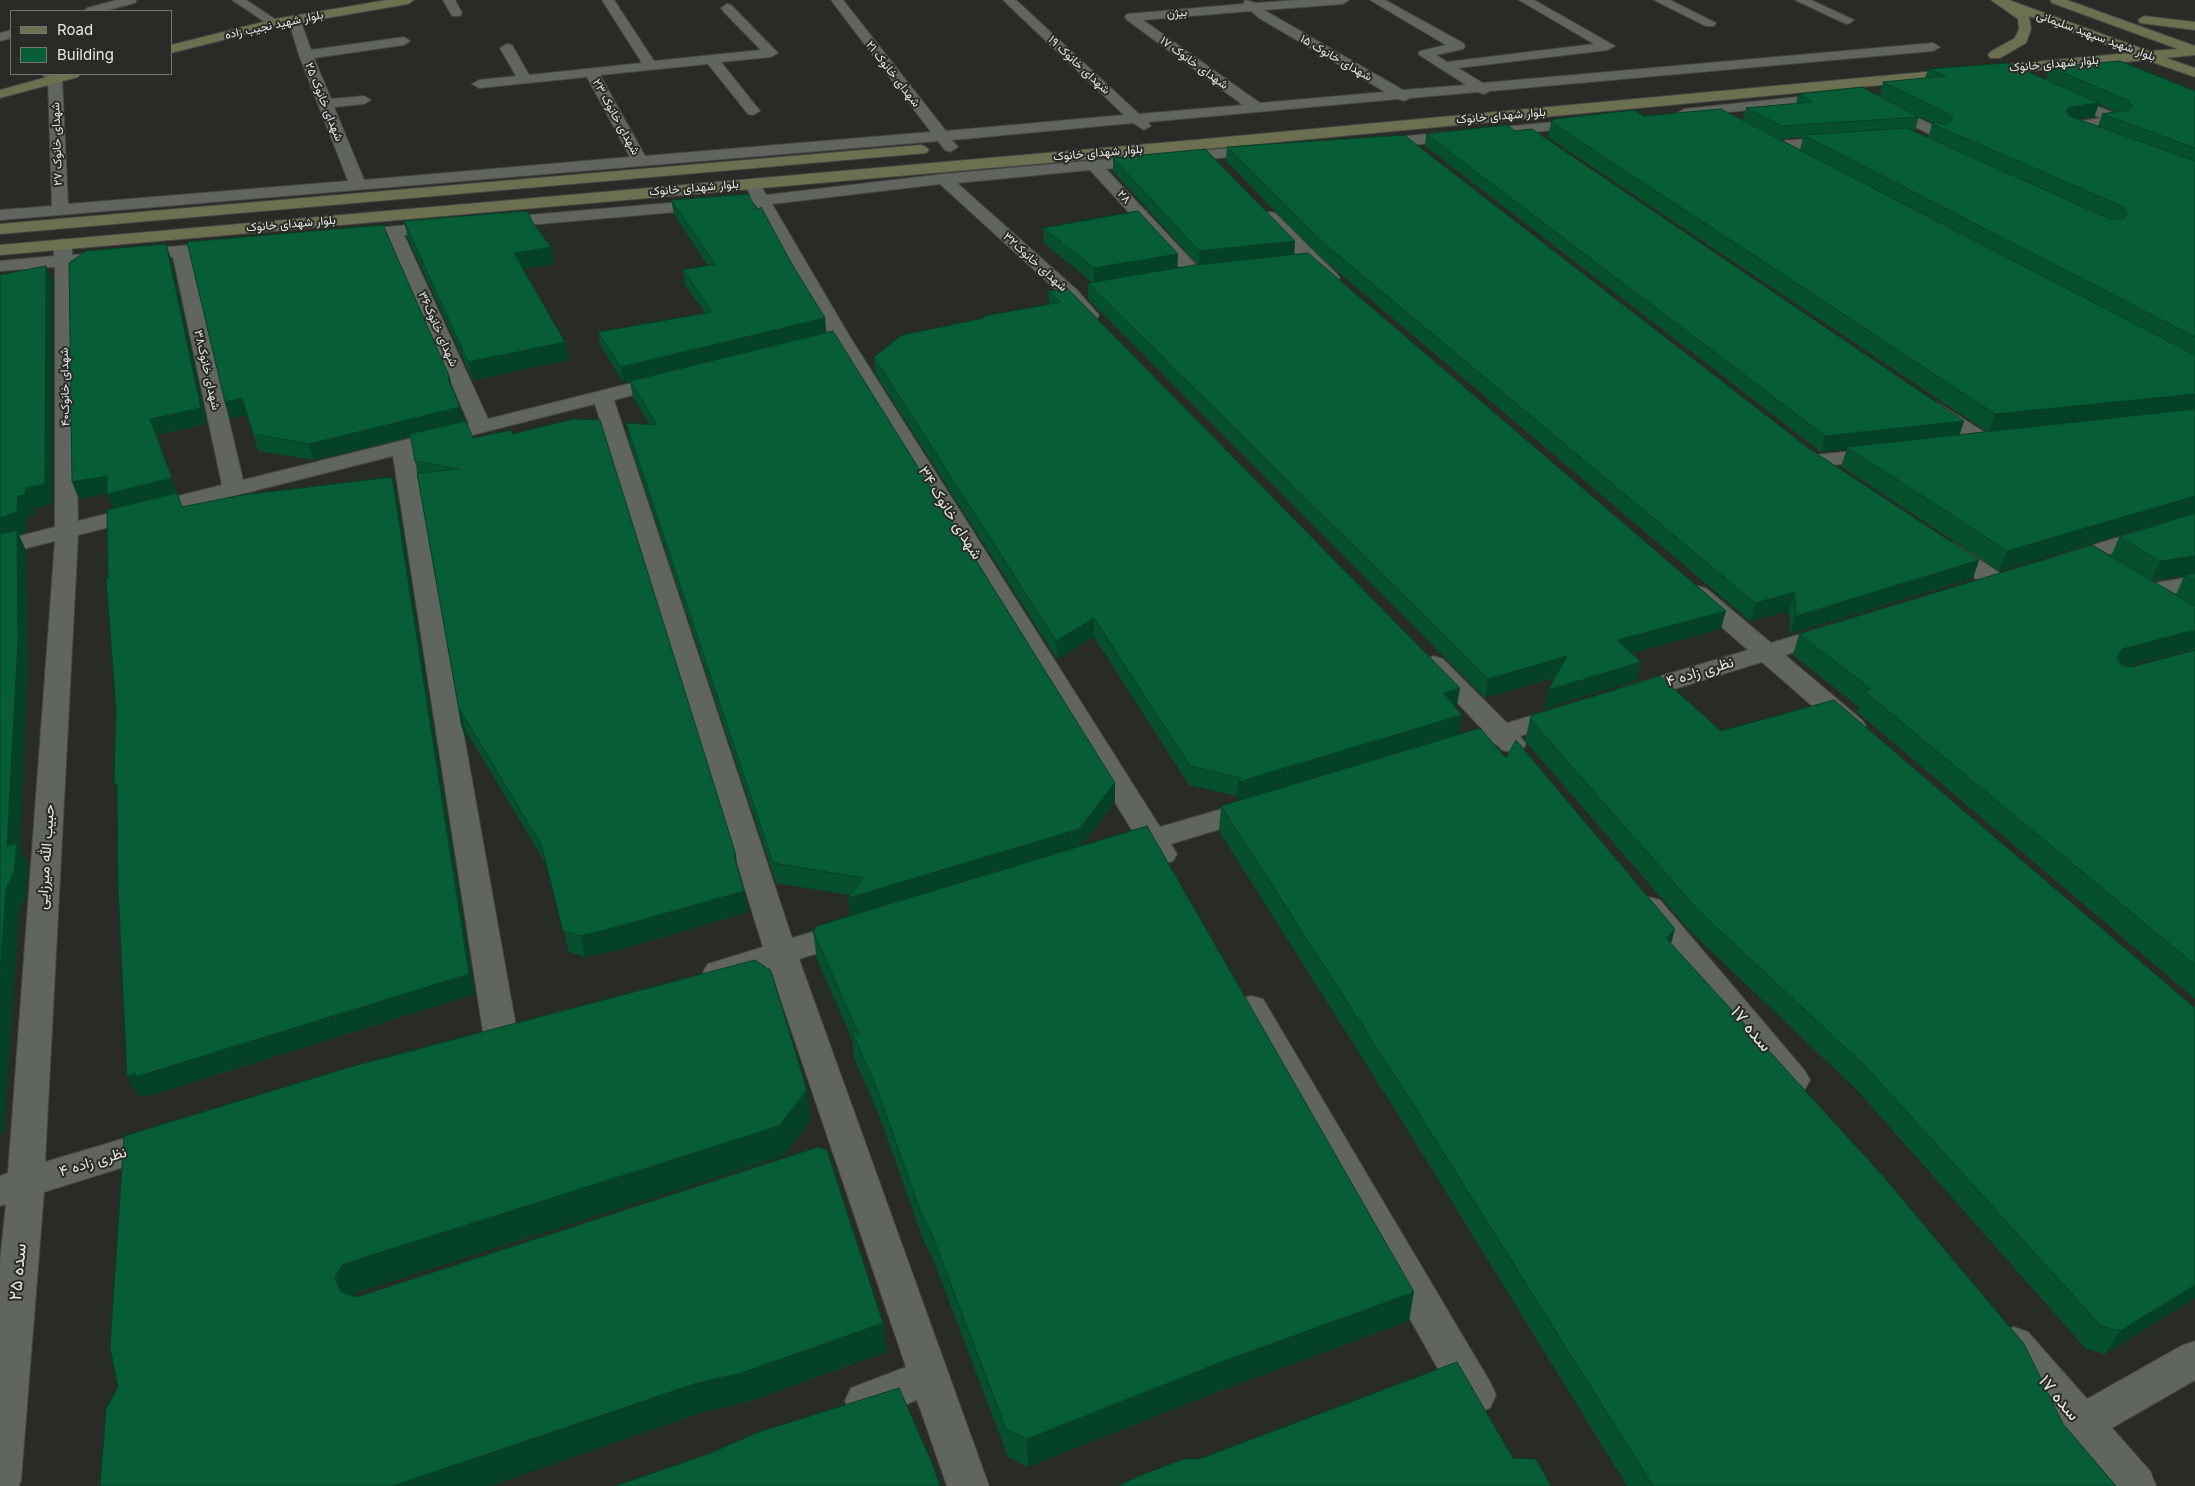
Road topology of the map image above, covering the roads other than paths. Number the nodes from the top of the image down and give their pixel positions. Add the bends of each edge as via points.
1 (79, 0) edge
2 (131, 0) edge
3 (238, 0) edge
4 (406, 0) edge
5 (449, 0) edge
6 (608, 0) edge
7 (837, 0) edge
8 (1009, 0) edge
9 (1243, 0) edge
10 (1343, 0) edge
11 (1376, 0) edge
12 (1525, 0) edge
13 (1660, 0) edge
14 (1801, 0) edge
15 (2056, 0) edge
16 (2001, 1) edge
17 (268, 2) dead end
18 (250, 7) junction
19 (1256, 7) junction
20 (2076, 7) junction
21 (726, 8) dead end
22 (89, 10) edge
23 (94, 10) edge
24 (456, 13) dead end
25 (1131, 18) joint
26 (294, 19) junction
27 (1848, 20) dead end
28 (275, 22) junction
29 (1710, 23) dead end
30 (2131, 26) junction
31 (2195, 26) edge
32 (2089, 32) junction
33 (2195, 38) edge
34 (2168, 40) junction
35 (404, 41) dead end
36 (2121, 44) junction
37 (1933, 47) dead end
38 (507, 48) dead end
39 (172, 49) edge
40 (2195, 51) edge
41 (306, 55) junction
42 (2150, 55) junction
43 (1995, 56) junction
44 (712, 60) junction
45 (1445, 66) junction
46 (651, 67) junction
47 (2003, 69) junction
48 (2193, 69) edge
49 (592, 73) junction
50 (52, 76) edge
51 (525, 80) junction
52 (2030, 81) edge
53 (479, 84) dead end
54 (1841, 85) junction
55 (1480, 88) junction
56 (2047, 89) edge
57 (0, 94) edge
58 (1861, 94) junction
59 (1400, 95) junction
60 (1684, 99) junction
61 (364, 100) dead end
62 (326, 104) junction
63 (1418, 106) junction
64 (1257, 108) junction
65 (1502, 108) junction
66 (1709, 110) junction
67 (752, 111) dead end
68 (1136, 118) junction
69 (1735, 124) edge
70 (1387, 127) junction
71 (1524, 129) junction
72 (1149, 130) junction
73 (1913, 136) edge
74 (2097, 136) edge
75 (1761, 137) edge
76 (1855, 140) edge
77 (946, 142) junction
78 (1408, 142) junction
79 (1548, 146) edge
80 (1778, 146) junction
81 (1202, 149) junction
82 (814, 152) junction
83 (1432, 160) edge
84 (1804, 160) edge
85 (640, 161) junction
86 (1094, 165) junction
87 (1230, 175) edge
88 (497, 179) junction
89 (944, 179) junction
90 (357, 184) junction
91 (758, 192) junction
92 (1257, 204) edge
93 (159, 208) junction
94 (60, 210) junction
95 (0, 215) edge
96 (482, 224) edge
97 (462, 226) edge
98 (0, 229) edge
99 (394, 231) junction
100 (336, 237) edge
101 (238, 246) edge
102 (0, 250) edge
103 (180, 251) junction
104 (63, 252) junction
105 (0, 266) edge
106 (1214, 271) edge
107 (1194, 273) junction
108 (1176, 276) edge
109 (1348, 292) edge
110 (1104, 330) edge
111 (688, 375) edge
112 (603, 396) junction
113 (1918, 398) edge
114 (481, 427) junction
115 (1954, 446) edge
116 (402, 447) junction
117 (1904, 451) edge
118 (1840, 477) edge
119 (234, 489) junction
120 (2195, 521) edge
121 (67, 531) junction
122 (1931, 538) edge
123 (0, 548) edge
124 (2107, 567) junction
125 (2021, 574) junction
126 (1684, 581) edge
127 (2195, 583) edge
128 (2147, 591) junction
129 (1960, 593) edge
130 (2179, 610) edge
131 (1858, 624) edge
132 (1418, 648) edge
133 (1766, 652) junction
134 (1502, 733) junction
135 (1871, 742) edge
136 (1427, 756) edge
137 (1534, 771) edge
138 (1286, 799) edge
139 (1154, 839) junction
140 (1096, 857) edge
141 (1178, 882) edge
142 (1630, 885) edge
143 (876, 924) edge
144 (781, 953) junction
145 (697, 978) edge
146 (1237, 984) edge
147 (529, 1029) edge
148 (501, 1038) junction
149 (472, 1046) edge
150 (1814, 1105) edge
151 (187, 1134) edge
152 (13, 1187) edge
153 (1992, 1318) edge
154 (2195, 1359) edge
155 (1458, 1368) junction
156 (929, 1377) junction
157 (1421, 1382) edge
158 (827, 1416) edge
159 (2081, 1424) junction
160 (1494, 1427) edge
161 (0, 1480) edge
162 (968, 1486) edge
163 (2135, 1486) edge

1 - 22 street
2 - 23 street
3 - 18 street
4 - 26 main road, بلوار شهید نجیب زاده
5 - 24 street
6 - 46 street
7 - 77 street, شهدای خانوک ۲۱
8 - 68 street, شهدای خانوک ۱۹
9 - 19 street, شهدای خانوک ۱۵
10 - 19 street, بیژن
11 - 45 street via 1458,46 1425,54
12 - 45 street via 1608,46
13 - 29 street
14 - 27 street
15 - 20 main road, بلوار شهید سپهبد سلیمانی
16 - 32 main road, بلوار شهید سپهبد سلیمانی
16 - 43 main road via 2024,18 2025,29 2021,40
17 - 18 street
18 - 28 street
19 - 25 street, بیژن
19 - 59 street, شهدای خانوک ۱۵ via 1263,15
20 - 30 main road, بلوار شهید سپهبد سلیمانی
20 - 31 main road
21 - 44 street via 771,53
25 - 64 street, شهدای خانوک ۱۷
26 - 28 main road, بلوار شهید نجیب زاده
26 - 41 street, شهدای خانوک ۲۵
28 - 39 main road, بلوار شهید نجیب زاده
30 - 32 main road via 2133,30 2125,34
30 - 34 main road, بلوار شهید سپهبد سلیمانی
32 - 36 main road, بلوار شهید سپهبد سلیمانی
33 - 34 main road, بلوار شهدای خانوک
34 - 36 main road, بلوار شهدای خانوک
34 - 40 main road, بلوار شهید سپهبد سلیمانی
35 - 41 street
36 - 42 main road, بلوار شهید سپهبد سلیمانی
36 - 43 main road, بلوار شهدای خانوک
37 - 55 street
38 - 51 street
40 - 42 main road, بلوار شهدای خانوک
41 - 62 street, شهدای خانوک ۲۵
42 - 47 main road, بلوار شهدای خانوک
42 - 48 main road, بلوار شهید سپهبد سلیمانی
43 - 65 main road, بلوار شهدای خانوک
44 - 46 street
44 - 67 street
45 - 55 street
46 - 49 street
47 - 52 street
47 - 54 main road, بلوار شهدای خانوک
49 - 51 street
49 - 85 street, شهدای خانوک ۲۳
50 - 57 main road
50 - 94 street, شهدای خانوک ۲۷
51 - 53 street
54 - 58 street
54 - 60 main road, بلوار شهدای خانوک
55 - 59 street
55 - 65 street
56 - 74 street via 2118,120 2070,126
58 - 66 street
58 - 73 street via 1940,134
59 - 63 street, شهدای خانوک ۱۵
59 - 64 street
60 - 65 main road, بلوار شهدای خانوک
60 - 66 street
61 - 62 street
62 - 90 street, شهدای خانوک ۲۵
63 - 65 main road, بلوار شهدای خانوک
63 - 72 main road, بلوار شهدای خانوک
64 - 68 street
65 - 70 main road, بلوار شهدای خانوک
65 - 71 street
66 - 69 street
66 - 71 street
68 - 72 street, شهدای خانوک ۱۹
68 - 77 street
70 - 78 street
70 - 81 main road, بلوار شهدای خانوک
71 - 78 street
71 - 79 street
72 - 77 main road, بلوار شهدای خانوک
75 - 80 street
76 - 80 street
77 - 82 main road, بلوار شهدای خانوک
78 - 81 street
78 - 83 street
80 - 84 street
81 - 86 street
81 - 87 street
81 - 91 main road, بلوار شهدای خانوک
82 - 85 street
82 - 88 main road, بلوار شهدای خانوک
85 - 88 street
86 - 89 street
86 - 107 street, ۲۸
88 - 90 street
88 - 93 main road, بلوار شهدای خانوک
89 - 91 street
89 - 110 street, شهدای خانوک۳۲ via 1080,293
90 - 93 street
91 - 96 street
91 - 104 main road, بلوار شهدای خانوک
91 - 139 street, ۳۴ شهدای خانوک via 830,339
92 - 109 street via 1301,261
93 - 94 street
93 - 98 main road, بلوار شهدای خانوک
94 - 95 street
97 - 99 street
99 - 100 street
99 - 114 street, شهدای خانوک۳۶
101 - 103 street
102 - 104 main road, بلوار شهدای خانوک
103 - 104 street
103 - 119 street, شهدای خانوک۳۸
104 - 105 street
104 - 121 street, شهدای خانوک۴۰
106 - 107 street
107 - 108 street
111 - 112 street
112 - 114 street
112 - 144 street
113 - 115 street via 1993,441
114 - 116 street
116 - 119 street
116 - 148 street
117 - 118 street via 1808,455
119 - 121 street
120 - 124 street
121 - 123 street
121 - 152 street, حبیب الله میرزایی
122 - 125 street
124 - 125 street
124 - 128 street
125 - 129 street
126 - 133 street
127 - 128 street
128 - 130 street
131 - 133 street, نظری زاده ۴
132 - 134 street
133 - 134 street, نظری زاده ۴
133 - 135 street
134 - 136 street, نظری زاده ۴
134 - 137 street
138 - 139 street
139 - 140 street
139 - 141 street, ۳۴ شهدای خانوک
142 - 150 street, سده ۱۷
143 - 144 street
144 - 145 street
144 - 156 street via 836,1156
146 - 155 street
147 - 148 street
148 - 149 street
151 - 152 street, نظری زاده ۴
152 - 161 street, سده ۲۵
153 - 159 street, سده ۱۷
154 - 159 street
155 - 157 street
155 - 160 street
156 - 158 street
156 - 162 street
159 - 163 street, سده ۱۷

